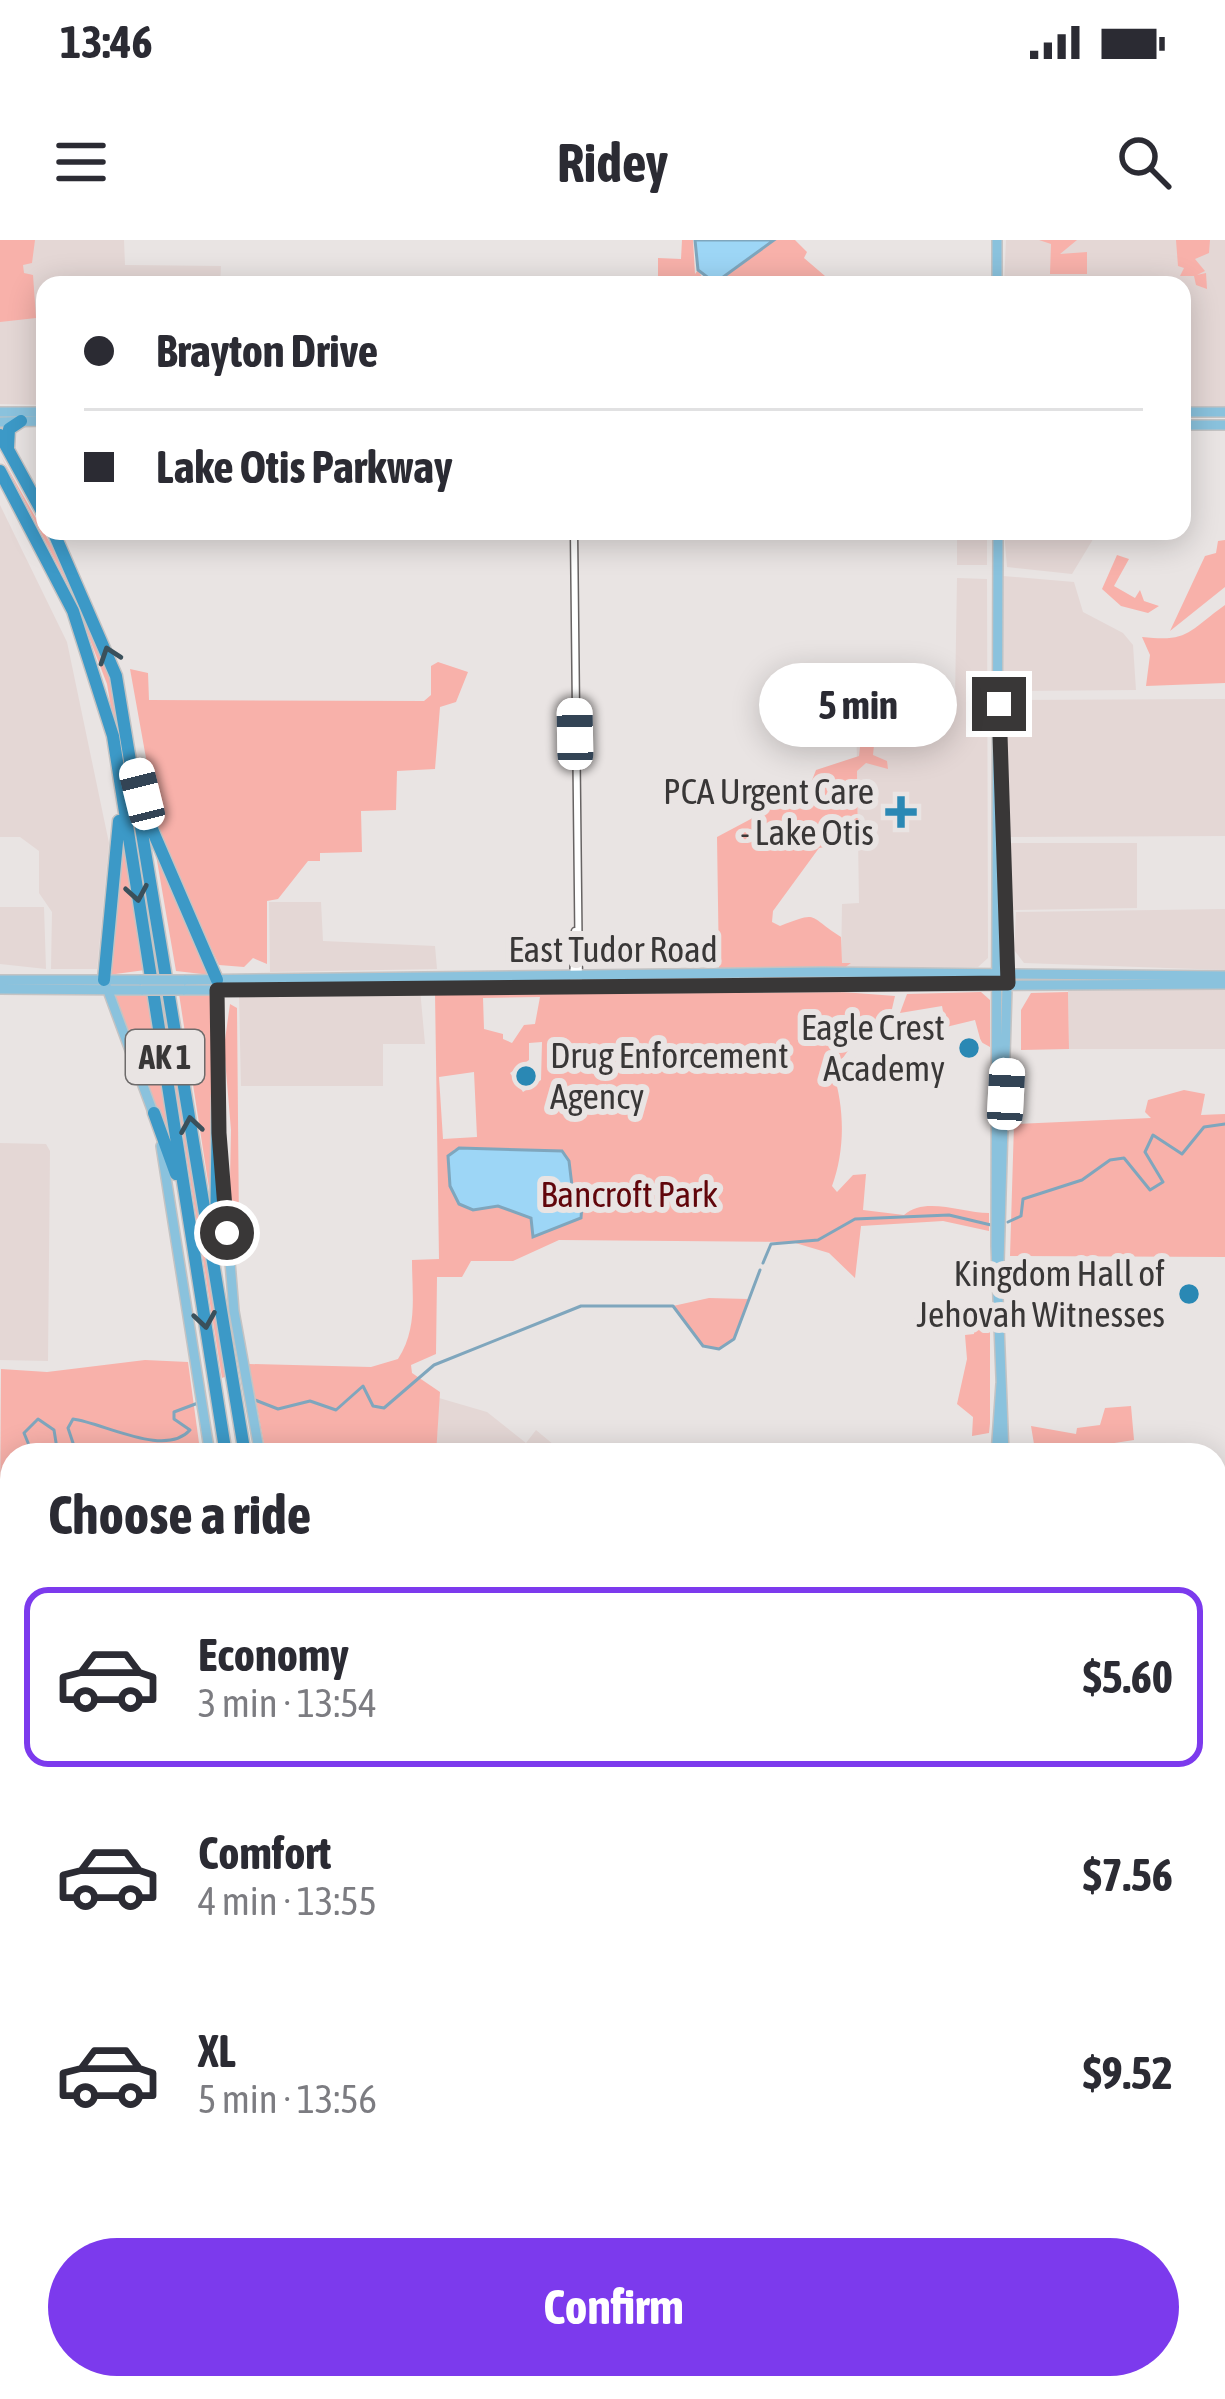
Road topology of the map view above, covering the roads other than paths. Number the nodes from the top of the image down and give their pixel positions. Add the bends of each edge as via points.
1 (998, 240) edge
2 (998, 276) edge
3 (0, 412) edge
4 (1225, 412) edge
5 (36, 415) edge
6 (1191, 416) edge
7 (36, 418) edge
8 (1196, 418) junction
9 (1191, 420) edge
10 (21, 421) junction
11 (0, 422) edge
12 (1225, 425) edge
13 (0, 435) edge
14 (8, 449) junction
15 (0, 472) edge
16 (36, 500) edge
17 (57, 540) edge
18 (574, 540) edge
19 (998, 540) edge
20 (113, 736) junction
21 (134, 764) junction
22 (999, 842) junction
23 (997, 946) junction
24 (1008, 953) junction
25 (982, 972) junction
26 (1061, 972) junction
27 (1003, 978) junction
28 (576, 980) junction
29 (1225, 980) edge
30 (970, 983) junction
31 (1028, 983) junction
32 (0, 985) edge
33 (106, 985) junction
34 (217, 985) junction
35 (997, 1000) junction
36 (1008, 1033) junction
37 (218, 1096) junction
38 (154, 1113) junction
39 (1000, 1216) junction
40 (190, 1226) junction
41 (218, 1282) junction
42 (239, 1375) junction
43 (245, 1413) junction
44 (208, 1443) edge
45 (224, 1443) edge
46 (245, 1443) edge
47 (256, 1443) edge
48 (1000, 1443) edge

1 - 2 main road
3 - 5 main road
4 - 8 main road
6 - 8 main road
7 - 10 main road
8 - 9 main road
8 - 12 main road
10 - 11 main road
10 - 14 highway via 9,429
13 - 14 highway
14 - 16 highway
15 - 20 highway, AK 1 via 73,611
21 -> 17 highway, AK 1 via 103,638
18 - 28 street
19 - 22 main road
20 - 33 highway via 118,857
20 -> 40 highway, AK 1
21 - 34 highway via 169,878
41 -> 21 highway, AK 1
22 - 23 main road
22 - 24 main road
23 - 25 main road
23 - 27 main road
24 - 26 main road via 1019,966
24 - 27 main road
25 - 27 main road, East Tudor Road
25 - 28 main road, East Tudor Road
26 - 27 main road, East Tudor Road
26 - 29 main road, East Tudor Road
27 - 30 main road, East Tudor Road
27 - 31 main road, East Tudor Road
27 - 35 main road
27 - 36 main road
28 - 30 main road, East Tudor Road
28 - 34 main road, East Tudor Road
29 - 31 main road, East Tudor Road
30 - 35 main road
31 - 36 main road via 1016,993
32 - 33 main road, East Tudor Road
33 - 34 main road, East Tudor Road, bridge
33 - 38 main road
34 - 37 main road
35 - 39 main road
36 - 39 main road
37 - 41 highway
37 - 42 main road
38 - 40 highway
38 - 44 main road
39 - 48 main road
40 -> 45 highway, AK 1
41 - 42 highway, AK 1
42 - 43 highway, AK 1
43 - 46 highway, AK 1
43 - 47 main road

